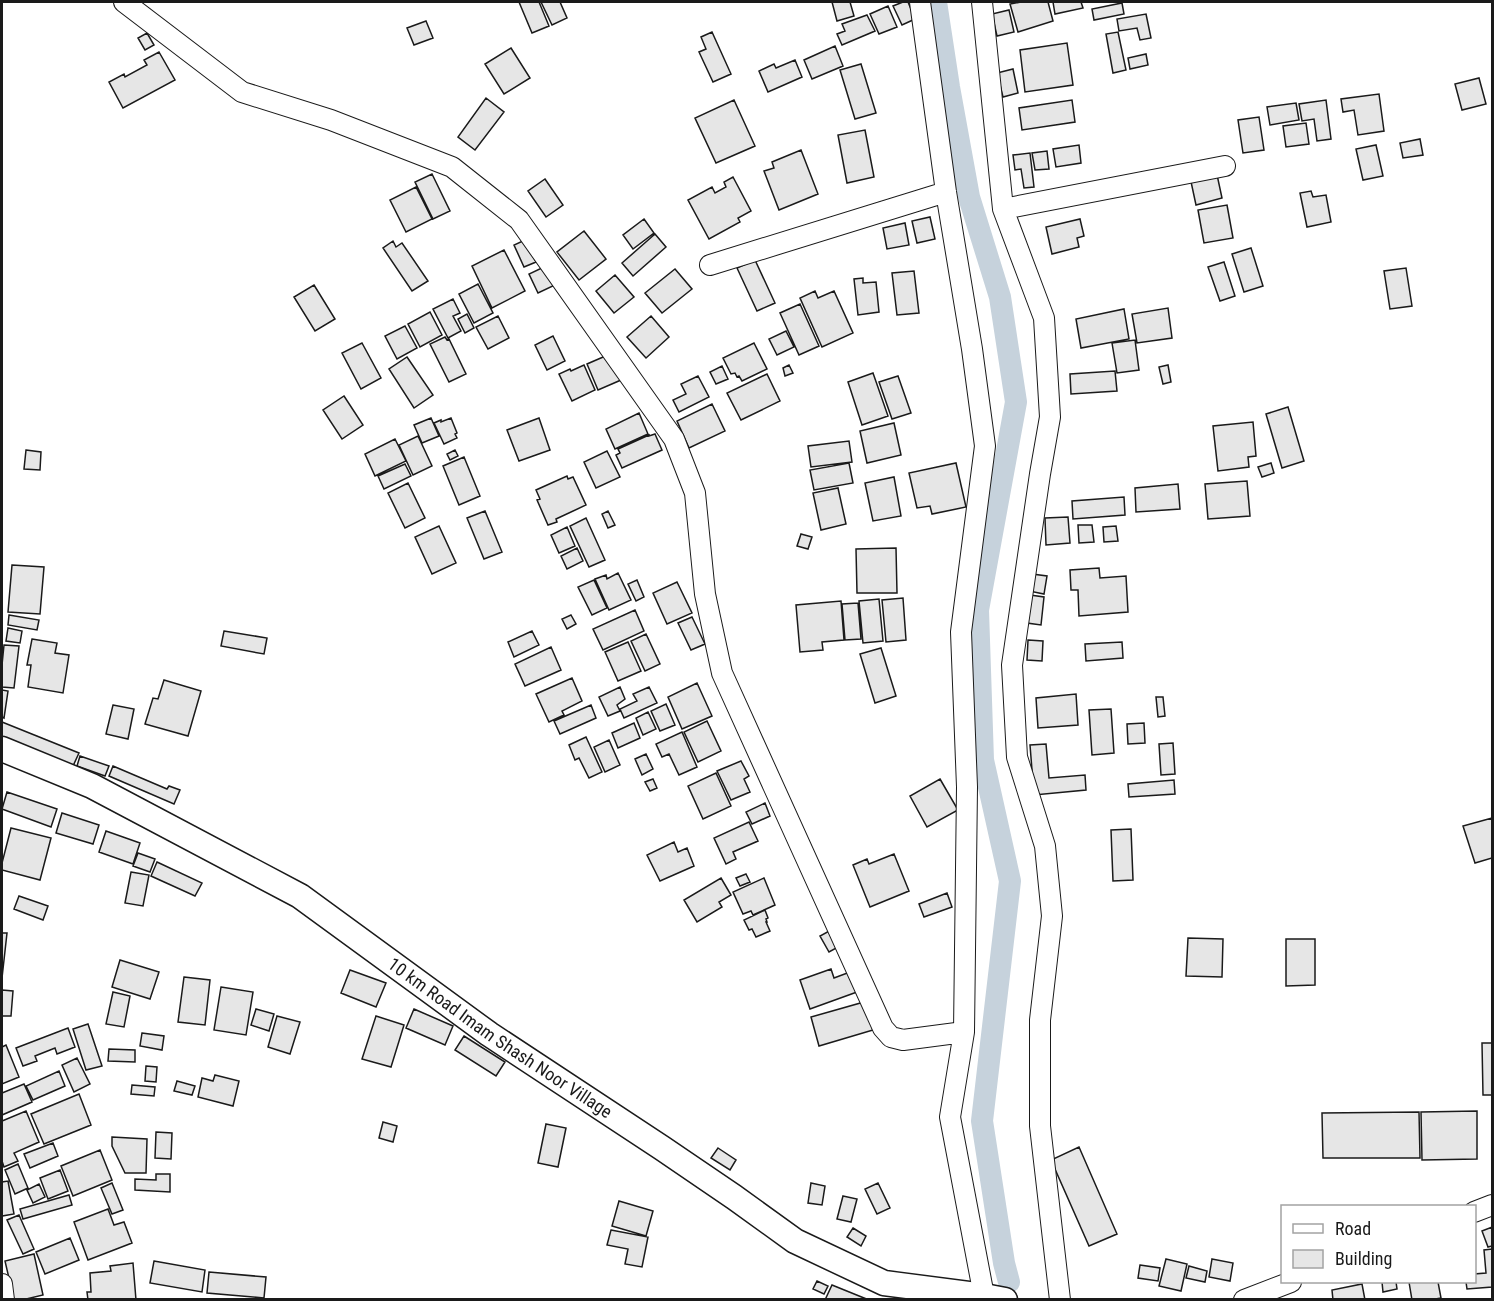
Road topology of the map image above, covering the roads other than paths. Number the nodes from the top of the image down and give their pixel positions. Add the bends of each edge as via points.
1 (124, 2) edge
2 (920, 2) edge
3 (982, 2) edge
4 (1225, 166) dead end
5 (946, 192) junction
6 (1003, 209) junction
7 (710, 265) dead end
8 (2, 749) edge
9 (964, 1032) junction
10 (1492, 1205) edge
11 (1476, 1211) edge
12 (1286, 1283) edge
13 (2, 1284) edge
14 (994, 1298) edge
15 (4, 1299) edge
16 (1060, 1299) edge
17 (1244, 1299) edge

1 - 9 street via 242,92 331,120 452,167 519,220 674,439 695,493 705,594 722,673 884,1028 891,1037 903,1040
2 - 5 street
3 - 6 street
4 - 6 street
5 - 7 street
5 - 9 street via 985,446 961,632 967,787
6 - 16 street via 1044,318 1050,417 1012,665 1017,757 1045,846 1052,916 1040,1020 1040,1126
8 - 14 street, 10 km Road Imam Shash Noor Village via 92,786 300,896 489,1034 795,1241 884,1283
9 - 14 street via 950,1117
10 - 11 street
12 - 17 street
13 - 15 street

